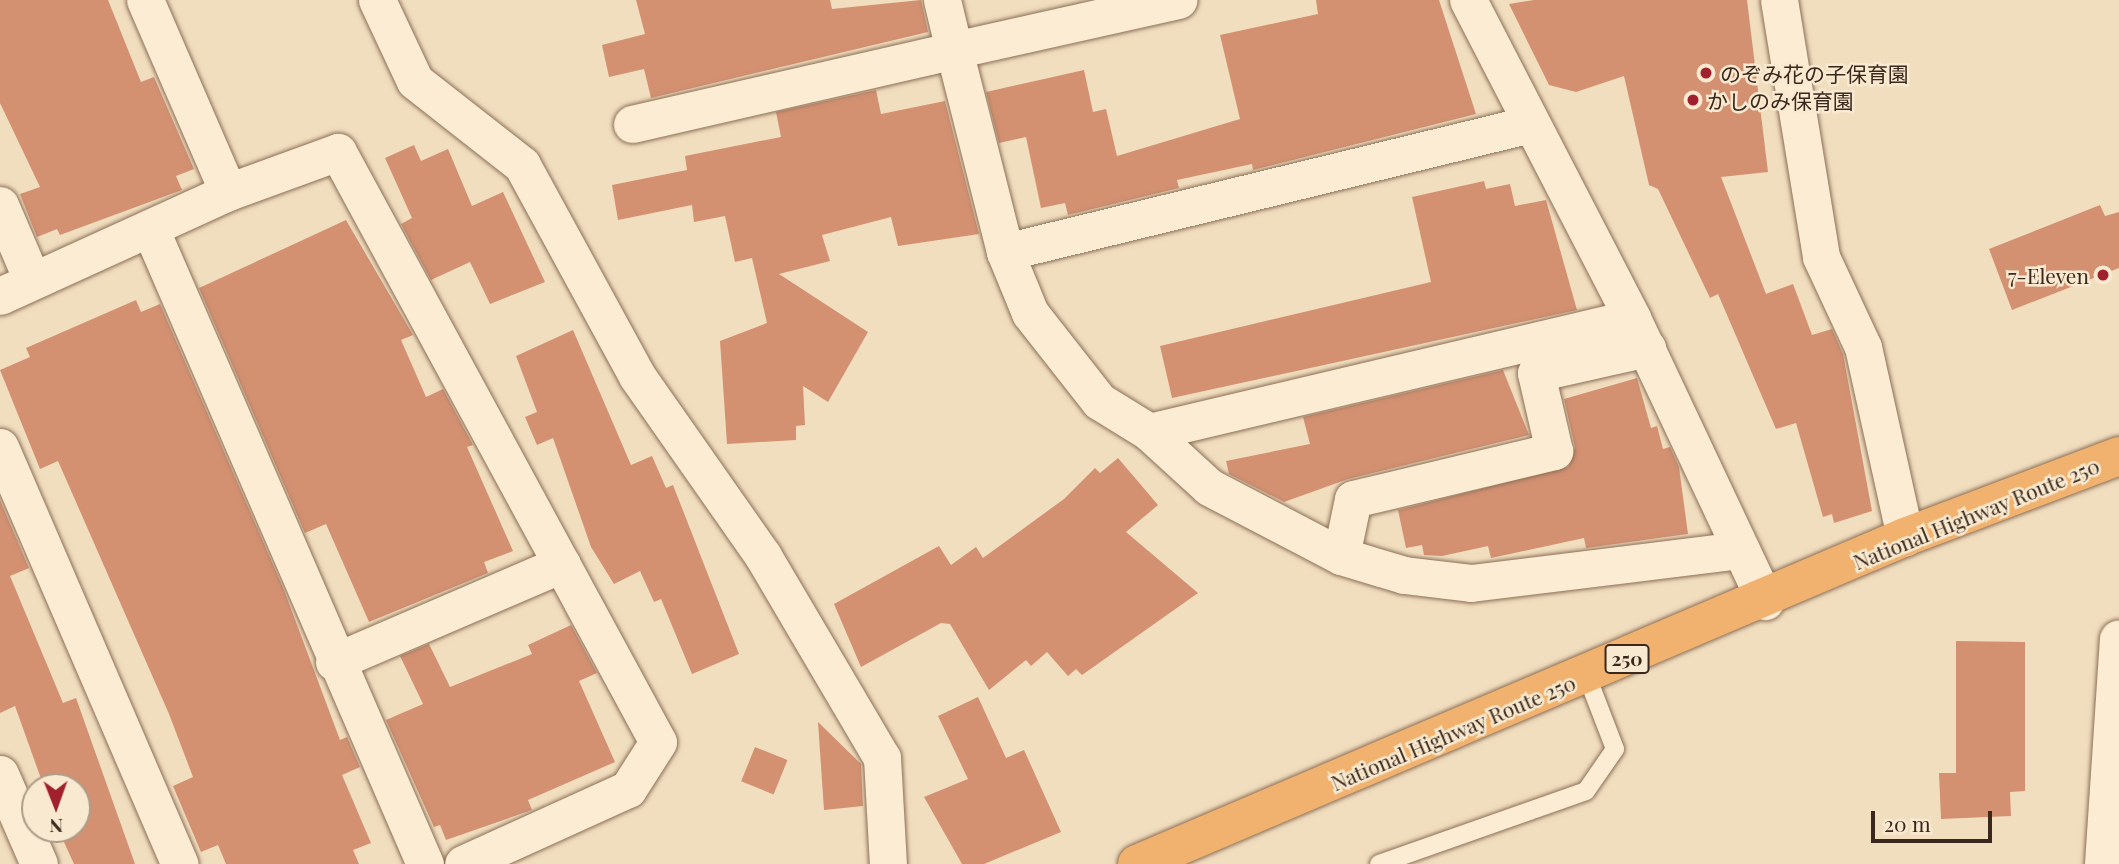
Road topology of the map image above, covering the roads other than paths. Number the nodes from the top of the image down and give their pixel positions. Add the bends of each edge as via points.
1 (145, 0) edge
2 (377, 0) edge
3 (942, 0) edge
4 (1178, 0) edge
5 (1468, 0) edge
6 (1779, 0) edge
7 (954, 50) junction
8 (632, 124) dead end
9 (1531, 124) junction
10 (228, 192) junction
11 (0, 205) edge
12 (150, 228) junction
13 (1005, 253) junction
14 (32, 280) junction
15 (0, 296) edge
16 (1639, 333) junction
17 (1149, 432) junction
18 (0, 447) edge
19 (2119, 456) edge
20 (1905, 537) junction
21 (1741, 550) junction
22 (1341, 556) junction
23 (562, 564) junction
24 (1765, 601) junction
25 (2119, 639) edge
26 (334, 662) junction
27 (1587, 676) junction
28 (0, 774) edge
29 (38, 864) edge
30 (180, 864) edge
31 (425, 864) edge
32 (463, 864) edge
33 (888, 864) edge
34 (1137, 864) edge
35 (1379, 864) edge
36 (2104, 864) edge

1 - 10 street
2 - 33 street via 415,81 522,165 637,376 763,556 882,758
3 - 7 street
4 - 7 street
5 - 9 street
6 - 20 street via 1821,257 1863,347
7 - 8 street
7 - 13 street
9 - 13 street
9 - 16 street
10 - 12 street
10 - 23 street via 338,152
11 - 14 street
12 - 14 street
12 - 26 street
13 - 17 street via 1031,313 1063,363 1099,401
14 - 15 street
16 - 17 street
16 - 21 street
16 - 22 street via 1536,373 1554,451 1353,499
17 - 22 street via 1209,487
18 - 30 street
19 - 20 highway, National Highway Route 250 / 250
20 - 24 highway, National Highway Route 250 / 250
21 - 22 street via 1471,583 1404,575
21 - 24 street
23 - 26 street
23 - 32 street via 658,742 628,789
24 - 27 highway, National Highway Route 250 / 250
25 - 36 street
26 - 31 street
27 - 34 highway, National Highway Route 250 / 250
27 - 35 lane via 1615,750 1587,791
28 - 29 street

